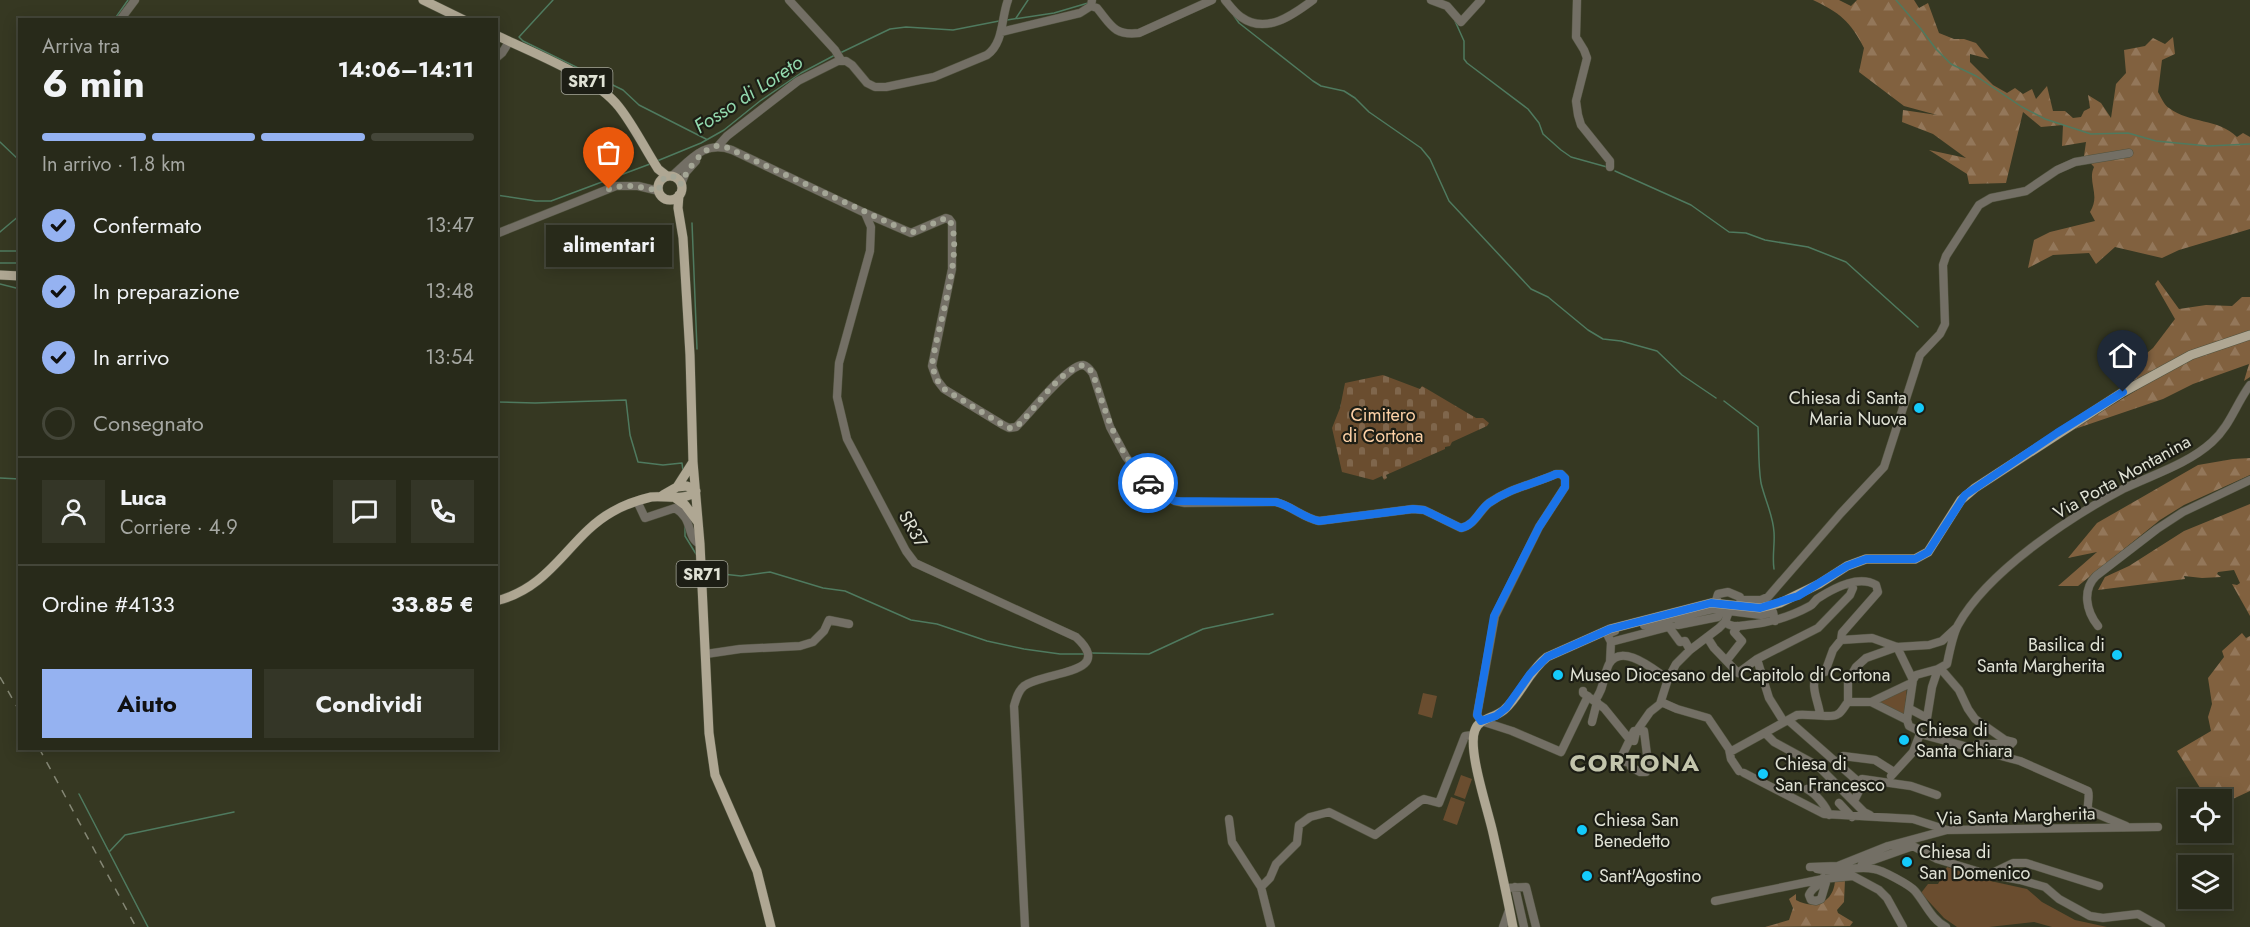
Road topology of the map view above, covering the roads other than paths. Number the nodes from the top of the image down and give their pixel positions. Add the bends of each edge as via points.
1 (135, 0) edge
2 (423, 0) edge
3 (789, 0) edge
4 (1008, 0) edge
5 (1212, 0) edge
6 (1225, 0) edge
7 (1313, 0) edge
8 (1431, 0) edge
9 (1481, 0) edge
10 (1577, 0) edge
11 (1092, 3) edge
12 (122, 18) edge
13 (460, 18) edge
14 (1002, 24) junction
15 (498, 37) edge
16 (509, 42) junction
17 (498, 56) edge
18 (838, 56) junction
19 (714, 147) junction
20 (2129, 153) dead end
21 (1610, 167) dead end
22 (681, 184) junction
23 (665, 185) junction
24 (679, 195) junction
25 (679, 212) junction
26 (865, 213) junction
27 (498, 233) edge
28 (0, 275) edge
29 (18, 276) edge
30 (2250, 335) edge
31 (2250, 385) edge
32 (693, 462) junction
33 (2250, 480) edge
34 (696, 491) junction
35 (676, 492) junction
36 (637, 501) junction
37 (699, 523) junction
38 (700, 544) junction
39 (1851, 583) junction
40 (498, 600) edge
41 (1730, 607) junction
42 (1712, 618) junction
43 (1775, 621) junction
44 (849, 624) dead end
45 (1722, 625) junction
46 (1673, 626) junction
47 (1737, 626) junction
48 (2098, 626) dead end
49 (1956, 628) junction
50 (1707, 637) junction
51 (1841, 640) junction
52 (1611, 642) junction
53 (1897, 647) junction
54 (1690, 650) junction
55 (706, 654) junction
56 (1757, 659) junction
57 (1727, 660) junction
58 (1610, 662) junction
59 (1939, 669) junction
60 (1668, 679) junction
61 (1913, 680) junction
62 (1591, 697) junction
63 (1661, 702) junction
64 (1848, 702) junction
65 (1871, 702) junction
66 (1910, 709) junction
67 (1820, 714) junction
68 (1907, 720) junction
69 (1481, 721) junction
70 (1786, 721) junction
71 (1592, 722) dead end
72 (1636, 732) junction
73 (1766, 734) junction
74 (1920, 734) junction
75 (1473, 735) junction
76 (1630, 740) junction
77 (1975, 750) junction
78 (1730, 752) junction
79 (1837, 763) junction
80 (1894, 772) junction
81 (1886, 782) junction
82 (1862, 785) junction
83 (1807, 789) dead end
84 (1937, 795) dead end
85 (1854, 801) junction
86 (1839, 803) dead end
87 (1829, 815) junction
88 (1852, 817) junction
89 (1873, 817) junction
90 (1229, 819) dead end
91 (2158, 826) dead end
92 (2127, 827) junction
93 (1947, 830) junction
94 (1860, 868) junction
95 (1989, 874) junction
96 (1828, 876) junction
97 (2099, 886) dead end
98 (1261, 887) junction
99 (1510, 888) junction
100 (1715, 901) dead end
101 (1509, 910) junction
102 (771, 927) edge
103 (1025, 927) edge
104 (1271, 927) edge
105 (1503, 927) edge
106 (1513, 927) edge
107 (1524, 927) edge
108 (1536, 927) edge
109 (1903, 927) edge
110 (1946, 927) edge
111 (2161, 927) edge

1 - 12 street
2 - 13 main road
3 - 18 street
4 - 14 street
5 - 11 street via 1129,34 1113,29
6 - 7 street via 1243,19 1265,24 1293,16
8 - 9 street via 1447,6 1461,22
10 - 21 street via 1576,38 1587,58 1576,101 1578,115 1581,125 1610,161
11 - 14 street via 1080,13
14 - 18 street via 987,55 934,77 886,87 867,83
15 - 16 main road, SR71
16 - 17 street
16 - 23 main road, SR71 via 570,71 609,96 619,106
18 - 19 street via 798,81
19 - 22 street via 691,166
19 - 23 street via 696,154
19 - 26 street via 732,150
20 - 41 street via 2075,162 2026,191 1991,198 1979,205 1946,256 1945,324 1920,355 1884,466 1768,597
22 - 23 main road, SR71 via 678,179
22 - 24 main road, SR71
23 - 24 main road via 673,199
23 - 25 main road, SR71
23 - 27 street via 616,186
24 - 25 main road, SR71
25 - 32 main road, SR71
26 - 69 street via 911,233 946,218 952,224 952,269 932,366 944,389 1003,425 1016,427 1066,375 1083,365 1093,374 1110,427 1126,457 1152,487 1175,501 1276,502 1319,521 1424,510 1461,528 1503,495 1561,474 1565,487 1539,527 1494,616 1477,715
26 - 103 street, SR37 via 871,227 870,251 839,363 837,397 847,439 915,562 1076,637 1086,646 1089,657 1079,668 1024,686 1014,706
28 - 29 main road
30 - 41 main road via 2191,355 2057,433 1961,500 1928,552 1915,559 1866,559 1780,603 1760,608
31 - 49 street, Via Porta Montanina via 2228,426 2211,444 2061,527 1998,577
32 - 34 main road, SR71
32 - 35 main road
33 - 48 street via 2175,518 2089,583 2088,607
34 - 35 main road via 687,486
34 - 37 main road, SR71
35 - 36 main road
35 - 37 main road
36 - 38 street via 645,518 675,508 680,510
36 - 40 main road via 604,517 535,583
37 - 38 main road, SR71
38 - 55 main road, SR71
39 - 43 street
39 - 51 street via 1869,581 1878,592 1842,633
39 - 56 street via 1850,595 1818,628
41 - 42 street
41 - 43 street via 1761,615 1773,612
41 - 45 street
41 - 52 street via 1607,634
41 - 69 main road via 1610,629 1547,657 1506,708
42 - 45 street
42 - 46 street
43 - 47 street
44 - 55 street via 829,620 824,632 813,642 800,646
45 - 47 street
45 - 50 street
46 - 52 street
46 - 54 street via 1680,642 1685,641
47 - 57 street via 1734,632 1742,641
49 - 53 street via 1942,641
49 - 59 street, Via Porta Montanina via 1947,664
50 - 54 street
50 - 57 street
51 - 53 street via 1872,638
51 - 67 street via 1825,672 1818,672 1813,683
52 - 58 street
53 - 61 street
53 - 64 street via 1866,658 1856,667 1848,681
54 - 60 street
55 - 102 main road, SR71 via 715,775 758,871
56 - 57 street via 1738,673
56 - 70 street via 1769,698
58 - 60 street via 1620,656 1633,657
58 - 62 street via 1599,696
59 - 61 street via 1916,675
59 - 66 street, Via Porta Montanina via 1927,718
59 - 77 street via 1959,690 1975,719 2013,742 1977,744
60 - 63 street
61 - 65 street
61 - 66 street
62 - 69 street via 1561,752
62 - 71 street
62 - 76 street
63 - 72 street
63 - 78 street via 1708,718
64 - 65 street
64 - 67 street via 1838,714
65 - 68 street
66 - 68 street
67 - 70 street via 1804,714
68 - 74 street
69 - 75 main road
70 - 73 street
70 - 79 street
72 - 76 street via 1634,741
72 - 76 street via 1644,730 1646,772 1620,760
73 - 78 street
73 - 85 street via 1818,766
74 - 77 street
74 - 80 street via 1913,752
75 - 98 street via 1465,736 1439,803 1420,801 1376,835 1329,812 1310,817 1299,825 1297,843
75 - 99 main road via 1475,761
77 - 92 street via 2020,761 2088,791 2088,810
78 - 87 street via 1741,772
79 - 80 street via 1841,757 1875,760
79 - 82 street
80 - 81 street
81 - 82 street via 1862,779
81 - 84 street
82 - 85 street
83 - 87 street
85 - 89 street
86 - 88 street
87 - 88 street
88 - 89 street
89 - 93 street via 1913,819
90 - 98 street via 1232,842
91 - 92 street, Via Santa Margherita
92 - 93 street, Via Santa Margherita
93 - 96 street, Via Santa Margherita via 1888,846 1838,866 1810,867
94 - 95 street via 1913,846 1936,859
94 - 96 street
94 - 110 street via 1876,869 1914,890 1938,923
95 - 97 street via 2013,863 2026,863
95 - 111 street via 2045,887 2090,916 2138,914
96 - 100 street
96 - 109 street via 1853,876 1879,890
98 - 104 street
99 - 101 main road
99 - 107 street
99 - 108 street via 1526,887
101 - 105 street
101 - 106 main road

